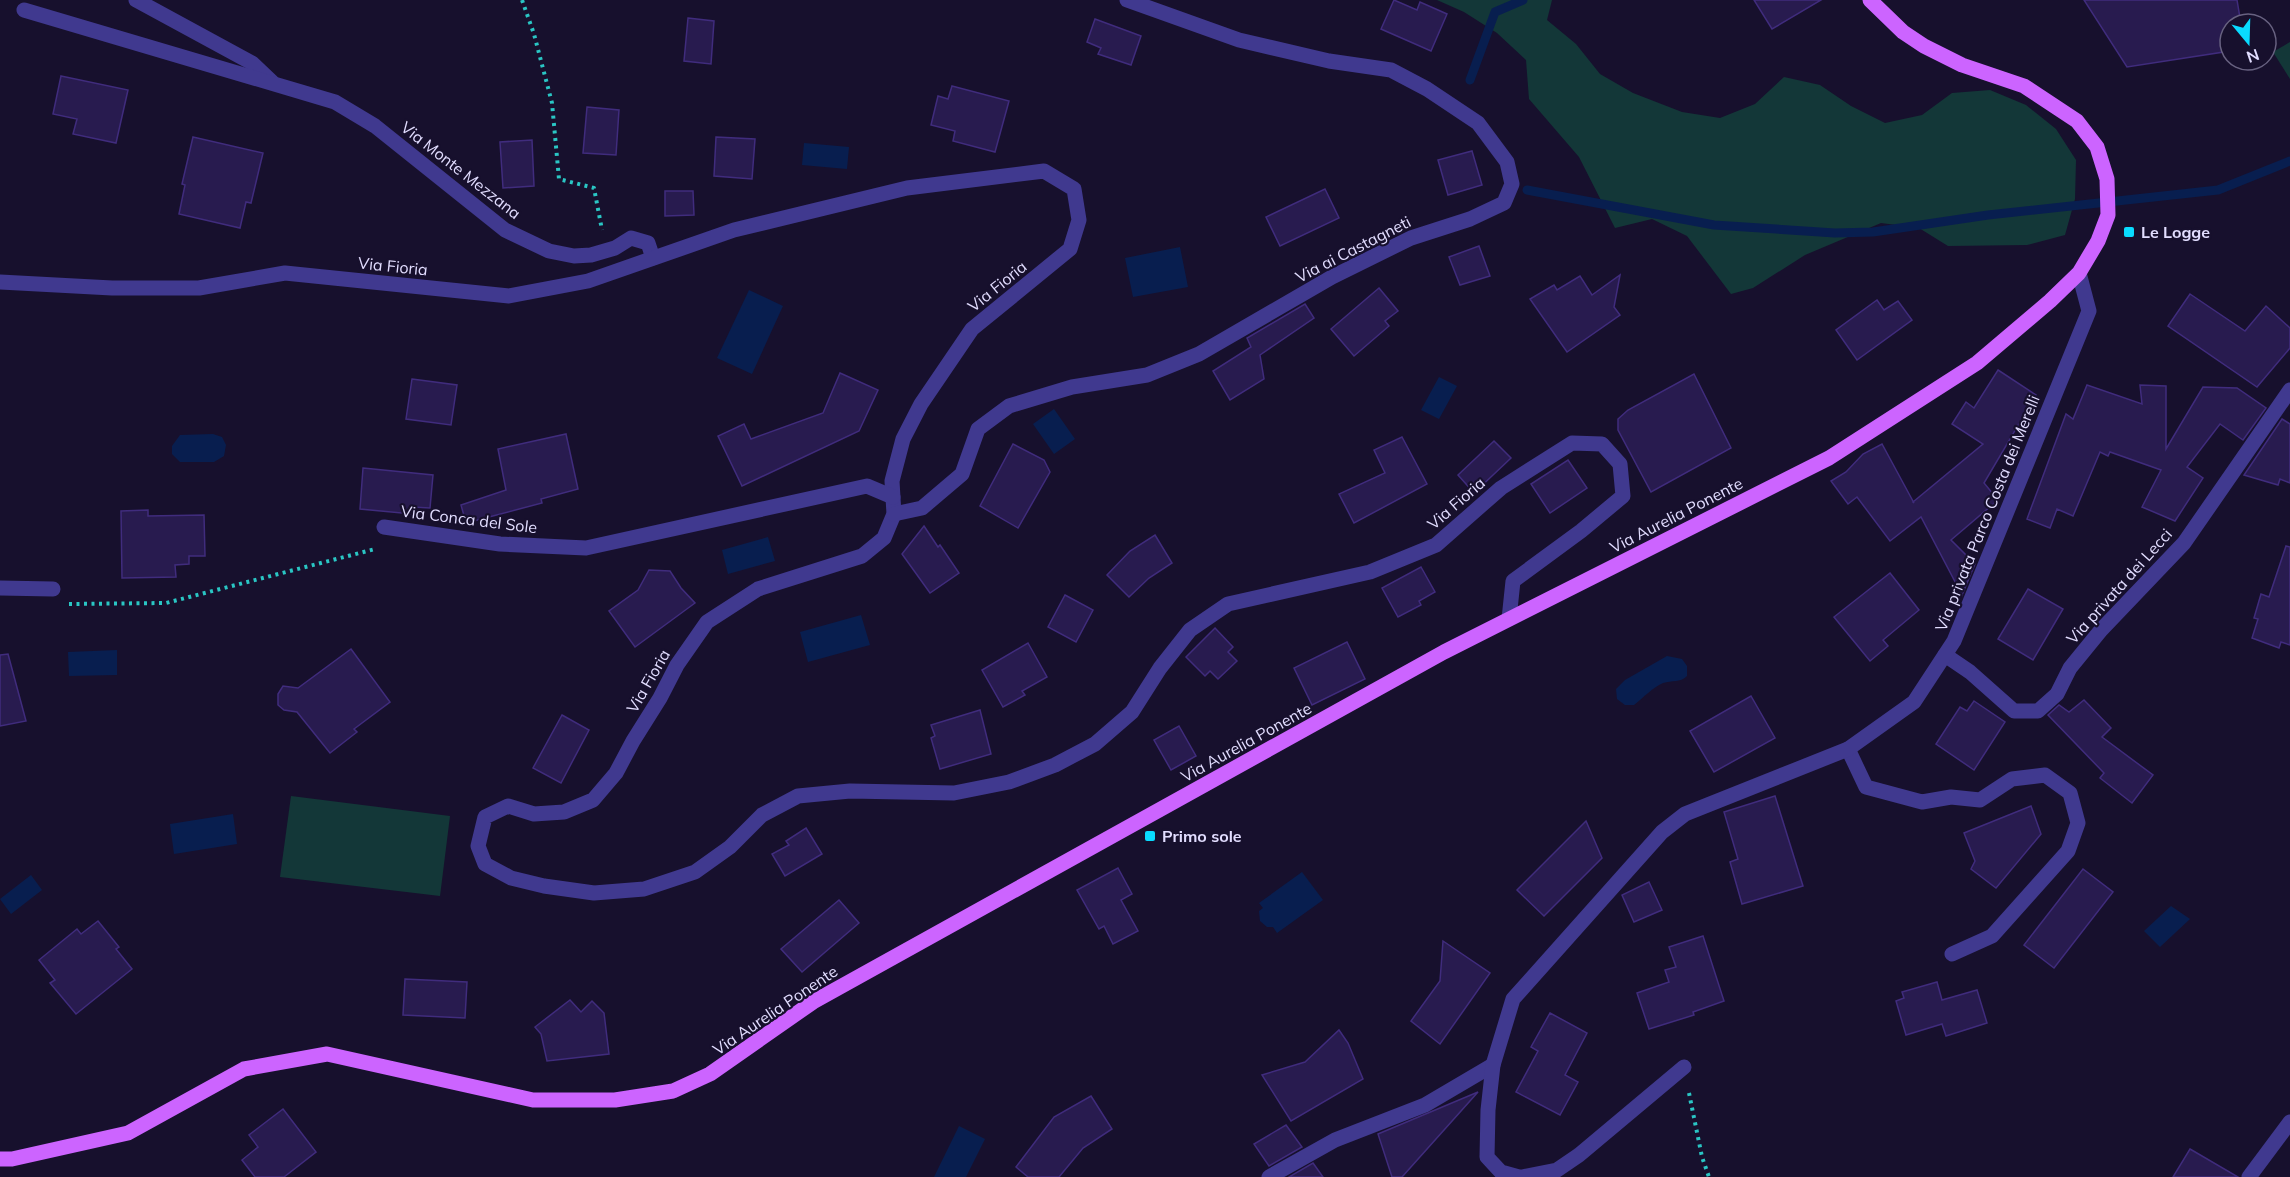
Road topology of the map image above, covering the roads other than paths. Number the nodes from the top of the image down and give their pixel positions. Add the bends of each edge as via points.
1 (136, 0) edge
2 (1127, 0) edge
3 (1870, 0) edge
4 (24, 10) dead end
5 (274, 84) junction
6 (654, 258) junction
7 (2079, 273) junction
8 (0, 282) edge
9 (2290, 390) edge
10 (893, 497) junction
11 (894, 514) junction
12 (384, 527) road end
13 (0, 588) edge
14 (54, 589) road end
15 (1509, 619) junction
16 (1945, 655) junction
17 (1848, 749) junction
18 (1952, 954) dead end
19 (1493, 1065) junction
20 (1684, 1067) road end
21 (2290, 1122) edge
22 (0, 1159) edge
23 (1269, 1177) edge
24 (1520, 1177) edge
25 (2249, 1177) edge

1 - 5 street, Via Monte Mezzana via 252,63
2 - 11 street, Via ai Castagneti via 1239,40 1329,61 1391,70 1427,89 1478,123 1507,162 1512,184 1504,202 1470,219 1411,238 1332,277 1199,354 1147,375 1072,387 1009,406 978,429 962,474 922,508
3 - 7 main road, Via Aurelia Ponente via 1924,46 1962,65 2024,86 2077,121 2097,147 2107,179 2108,215
4 - 5 street, Via Monte Mezzana
5 - 6 street, Via Monte Mezzana via 335,102 375,126 505,230 549,251 591,255 631,238 648,243
6 - 8 street, Via Fioria via 588,281 509,296 285,273 199,288
6 - 10 street, Via Fioria via 734,230 908,188 1044,171 1074,189 1079,220 1070,249 972,328 921,404 903,439 892,481
7 - 15 main road, Via Aurelia Ponente via 1977,363 1829,458
7 - 16 street, Via privata Parco Costa dei Merelli via 2089,311
9 - 16 street, Via privata dei Lecci via 2184,543 2101,630 2070,668 2058,694 2038,711 2014,711
10 - 11 street, Via Fioria
10 - 12 street, Via Conca del Sole via 867,486 586,548 500,544
11 - 15 street, Via Fioria via 884,538 862,556 758,589 708,622 677,665 616,773 593,800 564,813 534,814 508,806 485,817 478,846 485,864 511,878 544,886 594,893 644,889 695,872 762,815 798,796 850,791 954,793 1009,782 1055,765 1095,744 1132,712 1190,630 1228,604 1370,572 1436,545 1501,488 1572,443 1602,444 1620,464 1623,496 1513,581
13 - 14 street
15 - 22 main road, Via Aurelia Ponente via 813,1002 710,1074 673,1091 615,1100 533,1100 327,1054 244,1069 128,1133
16 - 17 street, Via privata Parco Costa dei Merelli via 1914,702
17 - 18 street via 1866,787 1922,801 1951,797 1980,800 2012,779 2045,775 2070,793 2078,823 2068,851 1992,936
17 - 19 street, Via privata Parco Costa dei Merelli via 1685,814 1662,831 1513,999
19 - 23 street via 1425,1105 1335,1140
19 - 24 street, Via privata Parco Costa dei Merelli via 1487,1157 1501,1172
20 - 24 street, Via privata Parco Costa dei Merelli via 1580,1155 1557,1170
21 - 25 street

